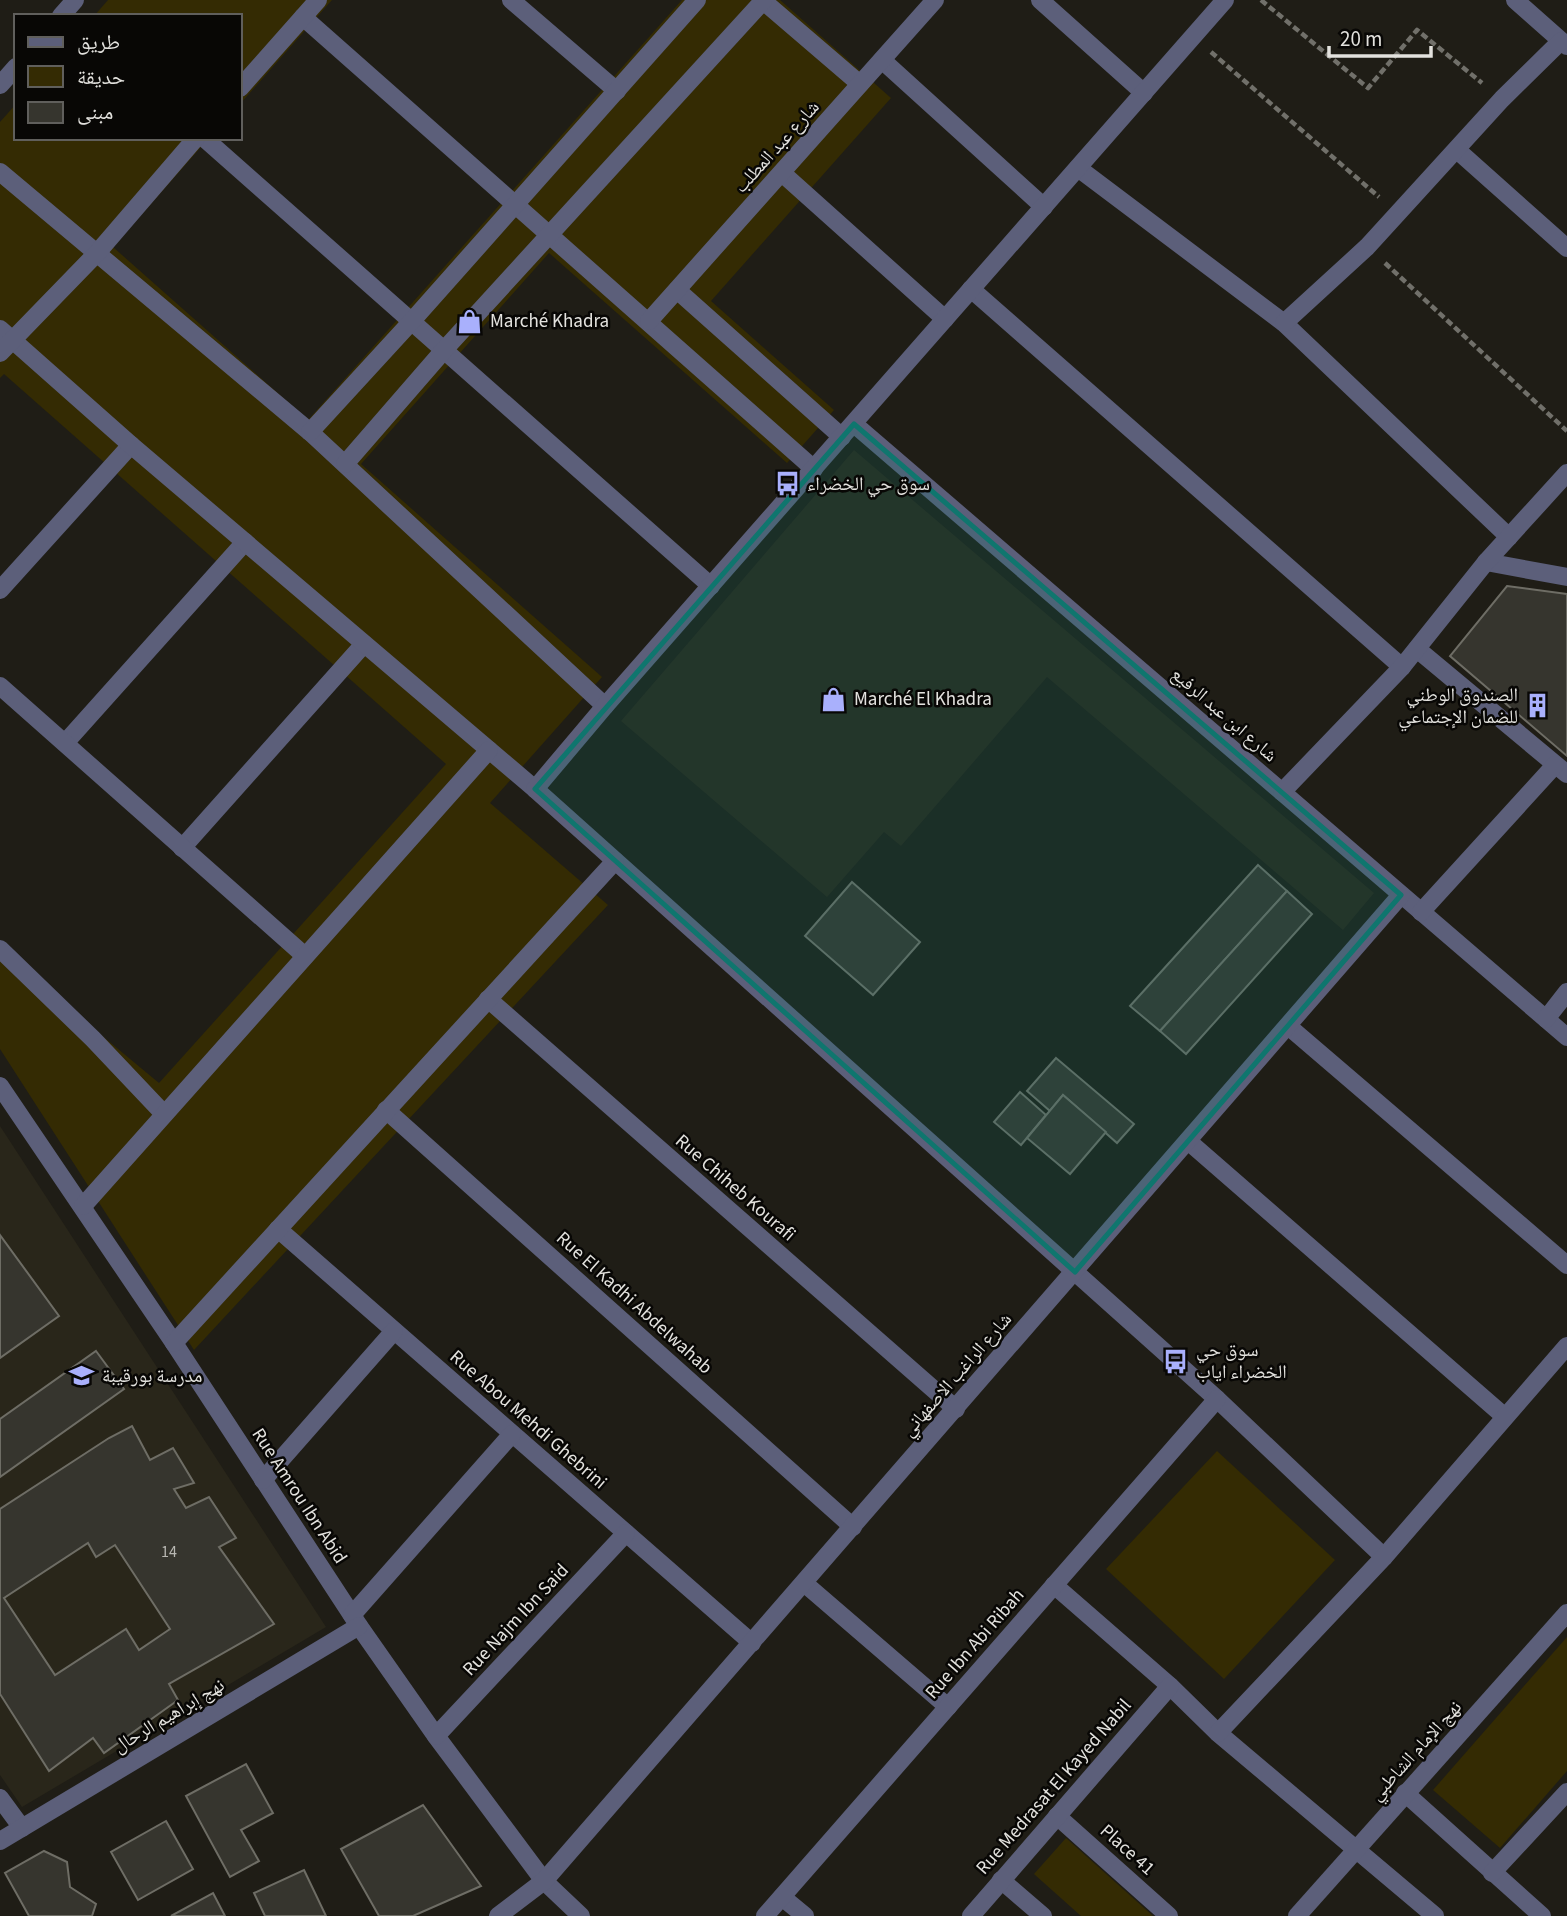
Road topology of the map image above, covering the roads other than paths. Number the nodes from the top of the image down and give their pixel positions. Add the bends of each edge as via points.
1 (75, 0) edge
2 (318, 0) edge
3 (511, 0) edge
4 (697, 0) edge
5 (762, 0) edge
6 (935, 0) edge
7 (1040, 0) edge
8 (1225, 0) edge
9 (1515, 0) edge
10 (63, 14) edge
11 (303, 17) junction
12 (1564, 43) edge
13 (881, 60) junction
14 (14, 69) edge
15 (860, 84) junction
16 (0, 85) edge
17 (242, 86) edge
18 (617, 91) junction
19 (1144, 93) junction
20 (194, 140) edge
21 (206, 140) edge
22 (1457, 150) junction
23 (1078, 168) junction
24 (0, 172) edge
25 (782, 173) junction
26 (515, 206) junction
27 (1044, 206) junction
28 (549, 235) junction
29 (1567, 248) edge
30 (97, 253) junction
31 (971, 289) junction
32 (677, 290) junction
33 (945, 319) junction
34 (649, 321) junction
35 (411, 322) junction
36 (1283, 323) junction
37 (4, 341) edge
38 (444, 350) junction
39 (848, 430) junction
40 (310, 432) junction
41 (131, 445) junction
42 (345, 464) junction
43 (814, 469) junction
44 (1567, 473) edge
45 (1509, 537) junction
46 (245, 542) junction
47 (1486, 562) junction
48 (1567, 578) edge
49 (711, 586) junction
50 (0, 590) edge
51 (365, 644) junction
52 (1417, 649) junction
53 (1402, 667) junction
54 (0, 686) edge
55 (605, 706) junction
56 (65, 743) junction
57 (489, 750) junction
58 (1561, 770) edge
59 (535, 789) junction
60 (1282, 792) junction
61 (182, 848) junction
62 (615, 861) junction
63 (1401, 895) junction
64 (1421, 912) junction
65 (0, 949) edge
66 (305, 956) junction
67 (1567, 992) edge
68 (488, 999) junction
69 (1546, 1019) junction
70 (1288, 1026) junction
71 (1567, 1037) edge
72 (0, 1086) edge
73 (386, 1110) junction
74 (164, 1114) junction
75 (1188, 1141) junction
76 (83, 1206) junction
77 (278, 1229) junction
78 (1567, 1265) edge
79 (1075, 1272) junction
80 (394, 1331) junction
81 (174, 1343) junction
82 (1567, 1346) edge
83 (1217, 1399) junction
84 (956, 1409) junction
85 (1504, 1416) junction
86 (512, 1434) junction
87 (263, 1480) junction
88 (853, 1527) junction
89 (626, 1533) junction
90 (1384, 1557) junction
91 (804, 1583) junction
92 (1054, 1585) junction
93 (1567, 1613) edge
94 (355, 1621) junction
95 (752, 1643) junction
96 (1170, 1686) junction
97 (948, 1707) junction
98 (1218, 1733) junction
99 (436, 1736) junction
100 (1567, 1791) edge
101 (1405, 1793) junction
102 (0, 1798) edge
103 (1058, 1816) junction
104 (22, 1828) junction
105 (0, 1841) edge
106 (1358, 1849) junction
107 (1492, 1873) junction
108 (544, 1881) junction
109 (1002, 1881) junction
110 (782, 1897) junction
111 (498, 1916) edge
112 (581, 1916) edge
113 (765, 1916) edge
114 (805, 1916) edge
115 (971, 1916) edge
116 (1043, 1916) edge
117 (1169, 1916) edge
118 (1297, 1916) edge
119 (1435, 1916) edge
120 (1542, 1916) edge

1 - 10 street
2 - 11 street
3 - 18 street
4 - 18 street
5 - 15 street
5 - 28 street
6 - 13 street, شارع عبد المطلب
7 - 19 street
8 - 19 street
9 - 12 street
11 - 17 street
11 - 26 street
12 - 22 street via 1502,99
13 - 15 street, شارع عبد المطلب
13 - 27 street
14 - 16 street
15 - 25 street, شارع عبد المطلب
18 - 26 street
19 - 23 street
20 - 30 street
21 - 35 street
22 - 29 street
22 - 36 street via 1367,247
23 - 27 street
23 - 36 street
24 - 30 street
25 - 32 street, شارع عبد المطلب
25 - 33 street
26 - 28 street
26 - 35 street
27 - 31 street
28 - 34 street
28 - 38 street
30 - 37 street
30 - 40 street
31 - 33 street
31 - 53 street
32 - 34 street, شارع عبد المطلب
32 - 39 street, شارع ابن عبد الرفيع
33 - 39 street
34 - 43 street
35 - 38 street
35 - 40 street
36 - 45 street
37 - 41 street
38 - 42 street
38 - 49 street
39 - 43 street
39 - 60 street, شارع ابن عبد الرفيع
40 - 42 street
41 - 46 street
41 - 50 street
42 - 55 street
43 - 49 street
44 - 45 street
45 - 47 street
46 - 51 street
46 - 56 street
47 - 48 street
47 - 52 street
49 - 55 street
51 - 57 street
51 - 61 street
52 - 53 street
52 - 58 street
53 - 60 street
54 - 56 street
55 - 59 street
56 - 61 street
57 - 59 street
57 - 66 street
58 - 64 street
59 - 62 street
60 - 63 street, شارع ابن عبد الرفيع
61 - 66 street
62 - 68 street
62 - 79 street
63 - 64 street, شارع ابن عبد الرفيع
63 - 70 street, شارع الراغب الاصفهاني
64 - 69 street, شارع ابن عبد الرفيع
65 - 74 street
66 - 74 street
67 - 69 street
68 - 73 street
68 - 84 street, Rue Chiheb Kourafi
69 - 71 street, شارع ابن عبد الرفيع
70 - 75 street, شارع الراغب الاصفهاني
70 - 78 street
72 - 76 street, Rue Amrou Ibn Abid
73 - 77 street
73 - 88 street, Rue El Kadhi Abdelwahab
74 - 76 street
75 - 79 street, شارع الراغب الاصفهاني
75 - 85 street
76 - 81 street, Rue Amrou Ibn Abid
77 - 80 street, Rue Abou Mehdi Ghebrini
77 - 81 street
79 - 83 street
79 - 84 street, شارع الراغب الاصفهاني
80 - 86 street, Rue Abou Mehdi Ghebrini
80 - 87 street
81 - 87 street, Rue Amrou Ibn Abid
82 - 85 street
83 - 90 street
83 - 92 street, Rue Ibn Abi Ribah
84 - 88 street, شارع الراغب الاصفهاني
85 - 90 street
86 - 89 street, Rue Abou Mehdi Ghebrini
86 - 94 street, نهج إبراهيم الرحال
87 - 94 street, Rue Amrou Ibn Abid
88 - 91 street, شارع الراغب الاصفهاني
89 - 95 street, Rue Abou Mehdi Ghebrini
89 - 99 street, Rue Najm Ibn Said
90 - 98 street
91 - 95 street, شارع الراغب الاصفهاني
91 - 97 street
92 - 96 street
92 - 97 street, Rue Ibn Abi Ribah
93 - 101 street, نهج الإمام الشاطبي
94 - 99 street, Rue Amrou Ibn Abid
94 - 104 street, نهج إبراهيم الرحال
95 - 108 street, شارع الراغب الاصفهاني
96 - 98 street
96 - 103 street, Rue Medrasat El Kayed Nabil
97 - 110 street, Rue Ibn Abi Ribah
98 - 106 street
99 - 108 street, Rue Amrou Ibn Abid
100 - 107 street
101 - 106 street, نهج الإمام الشاطبي
101 - 107 street
102 - 104 street
103 - 109 street, Rue Medrasat El Kayed Nabil
103 - 117 street, Place 41
104 - 105 street, نهج إبراهيم الرحال
106 - 118 street, نهج الإمام الشاطبي
106 - 119 street
107 - 120 street
108 - 111 street, شارع الراغب الاصفهاني
108 - 112 street, Rue Amrou Ibn Abid
109 - 115 street, Rue Medrasat El Kayed Nabil
109 - 116 street
110 - 113 street, Rue Ibn Abi Ribah
110 - 114 street

